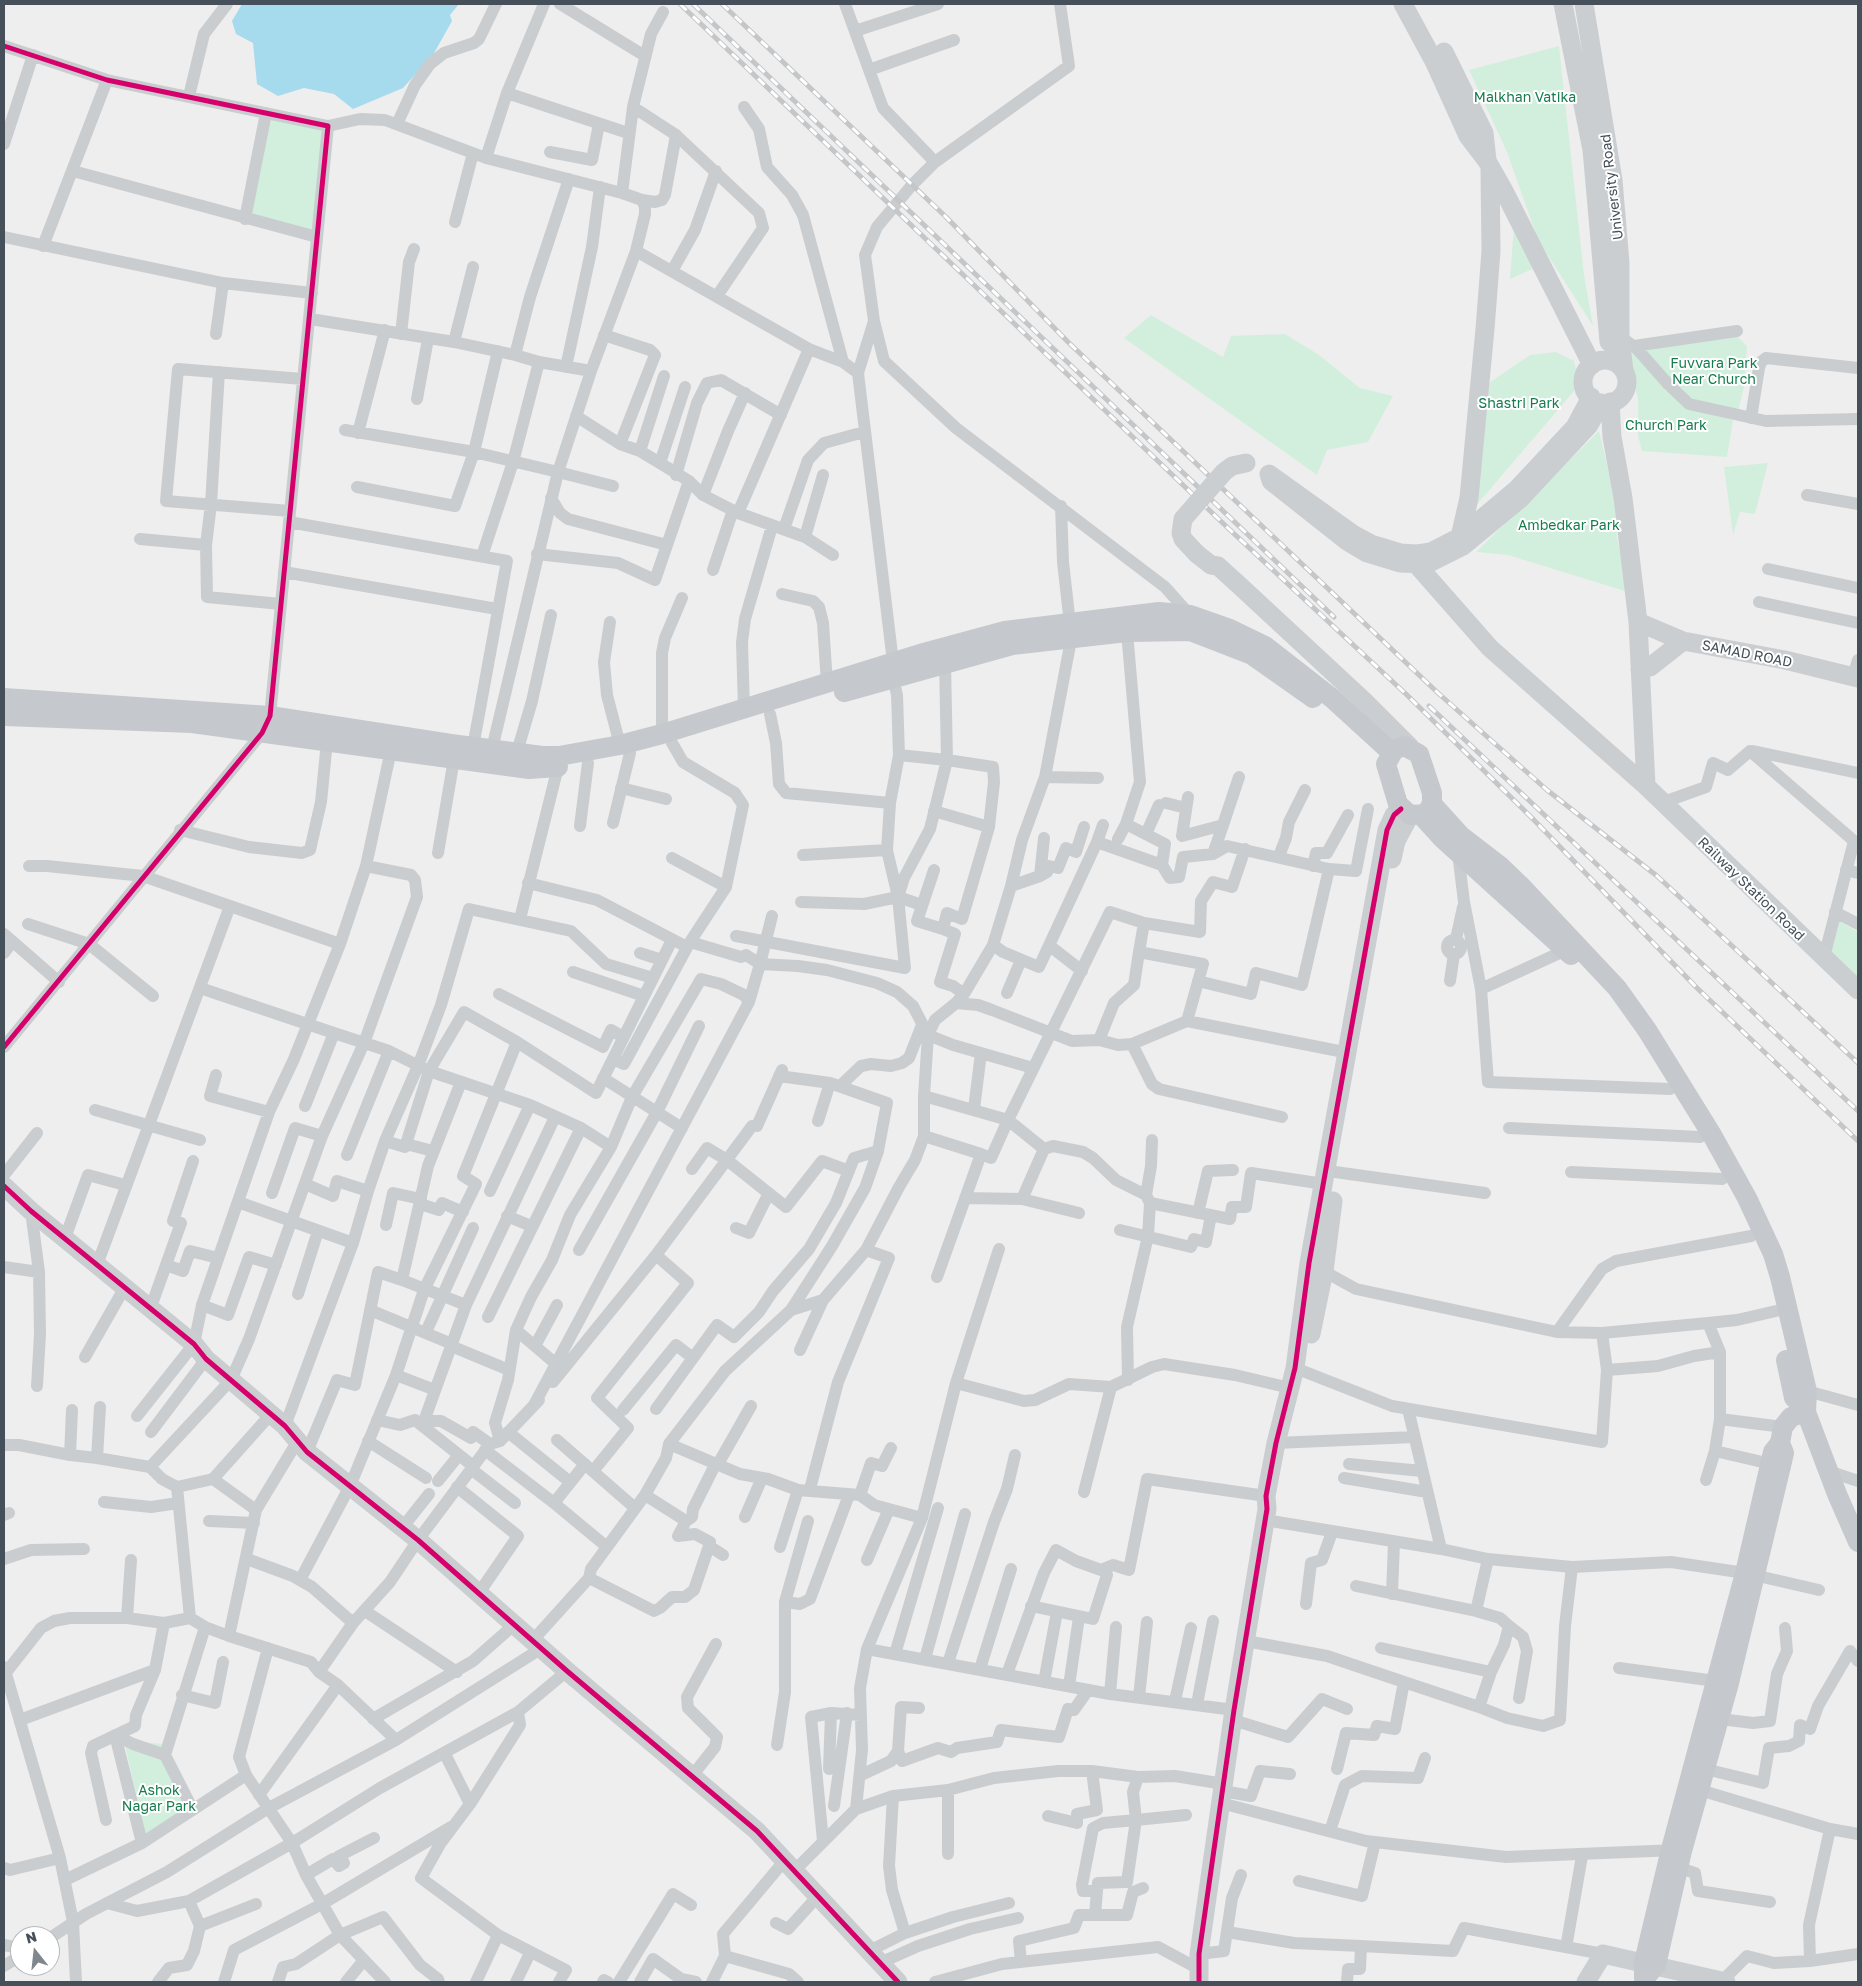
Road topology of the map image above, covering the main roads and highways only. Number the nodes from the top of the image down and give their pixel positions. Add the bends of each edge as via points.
1 (1071, 632) junction
2 (893, 670) junction
3 (4, 698) edge
4 (4, 716) edge
5 (266, 724) junction
6 (667, 739) junction
7 (625, 749) junction
8 (1397, 753) junction
9 (1416, 811) junction
10 (1653, 1052) junction
11 (1806, 1403) junction
12 (1782, 1435) junction
13 (1768, 1500) junction
14 (1858, 1542) edge
15 (1723, 1682) junction
16 (1694, 1788) junction
17 (1647, 1972) edge

1 - 2 main road via 945,663
1 - 2 main road via 1005,631
1 - 8 main road via 1190,631 1252,655
1 - 8 main road via 1159,612 1190,615 1230,629 1265,646
2 - 6 main road via 770,714
2 - 6 main road via 827,684 744,708
3 - 5 main road
4 - 5 main road
5 - 7 main road via 542,756
5 - 7 main road via 327,741 528,769 588,763
6 - 7 main road
8 - 9 main road
8 - 9 main road via 1419,754 1432,793
9 - 10 main road via 1566,950
9 - 10 main road via 1461,836 1500,866 1555,920 1617,988
10 - 11 main road via 1712,1135 1762,1230 1780,1277
10 - 11 main road via 1751,1236 1776,1311 1794,1398
11 - 12 main road via 1791,1417
11 - 14 main road via 1828,1471
12 - 13 main road via 1773,1452
12 - 13 main road via 1784,1453
13 - 15 main road
15 - 16 main road
15 - 16 main road via 1720,1719 1704,1769
16 - 17 main road

